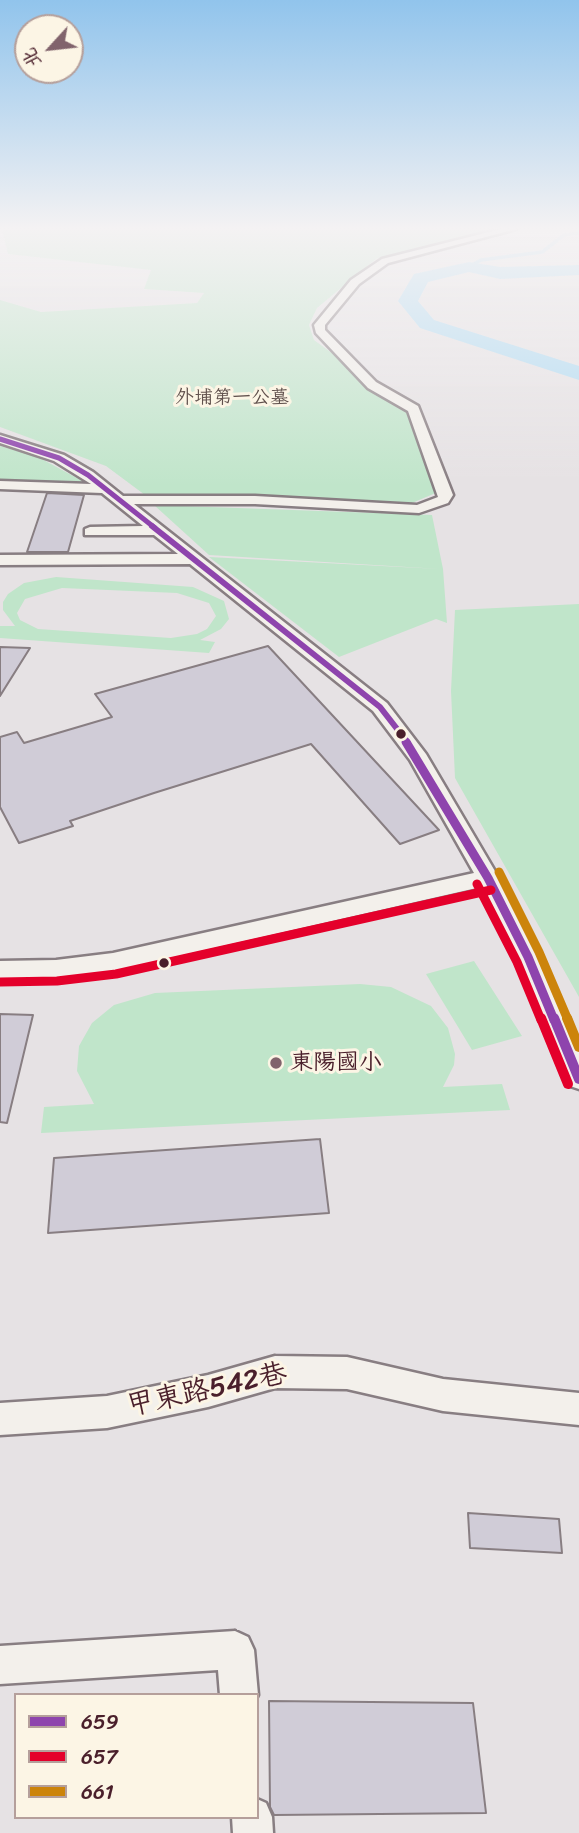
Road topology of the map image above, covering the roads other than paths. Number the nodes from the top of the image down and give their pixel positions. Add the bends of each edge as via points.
1 (327, 315) edge
2 (0, 439) edge
3 (0, 485) edge
4 (102, 489) junction
5 (121, 500) junction
6 (157, 530) junction
7 (90, 532) dead end
8 (190, 559) junction
9 (0, 560) edge
10 (488, 878) junction
11 (0, 970) edge
12 (579, 1079) edge
13 (579, 1409) edge
14 (0, 1419) edge
15 (0, 1665) edge
16 (239, 1693) edge

1 - 5 street via 318,325 320,331 372,385 414,410 446,495 443,500 419,509 255,500
2 - 4 street via 59,458
3 - 4 street
4 - 5 street
5 - 6 street
6 - 7 street
6 - 8 street
8 - 9 street
8 - 10 street via 380,707 419,758
10 - 11 street via 124,960 56,969
10 - 12 street via 528,957
13 - 14 street, 甲東路542巷 via 443,1395 347,1373 275,1372 107,1412
15 - 16 street via 234,1650

